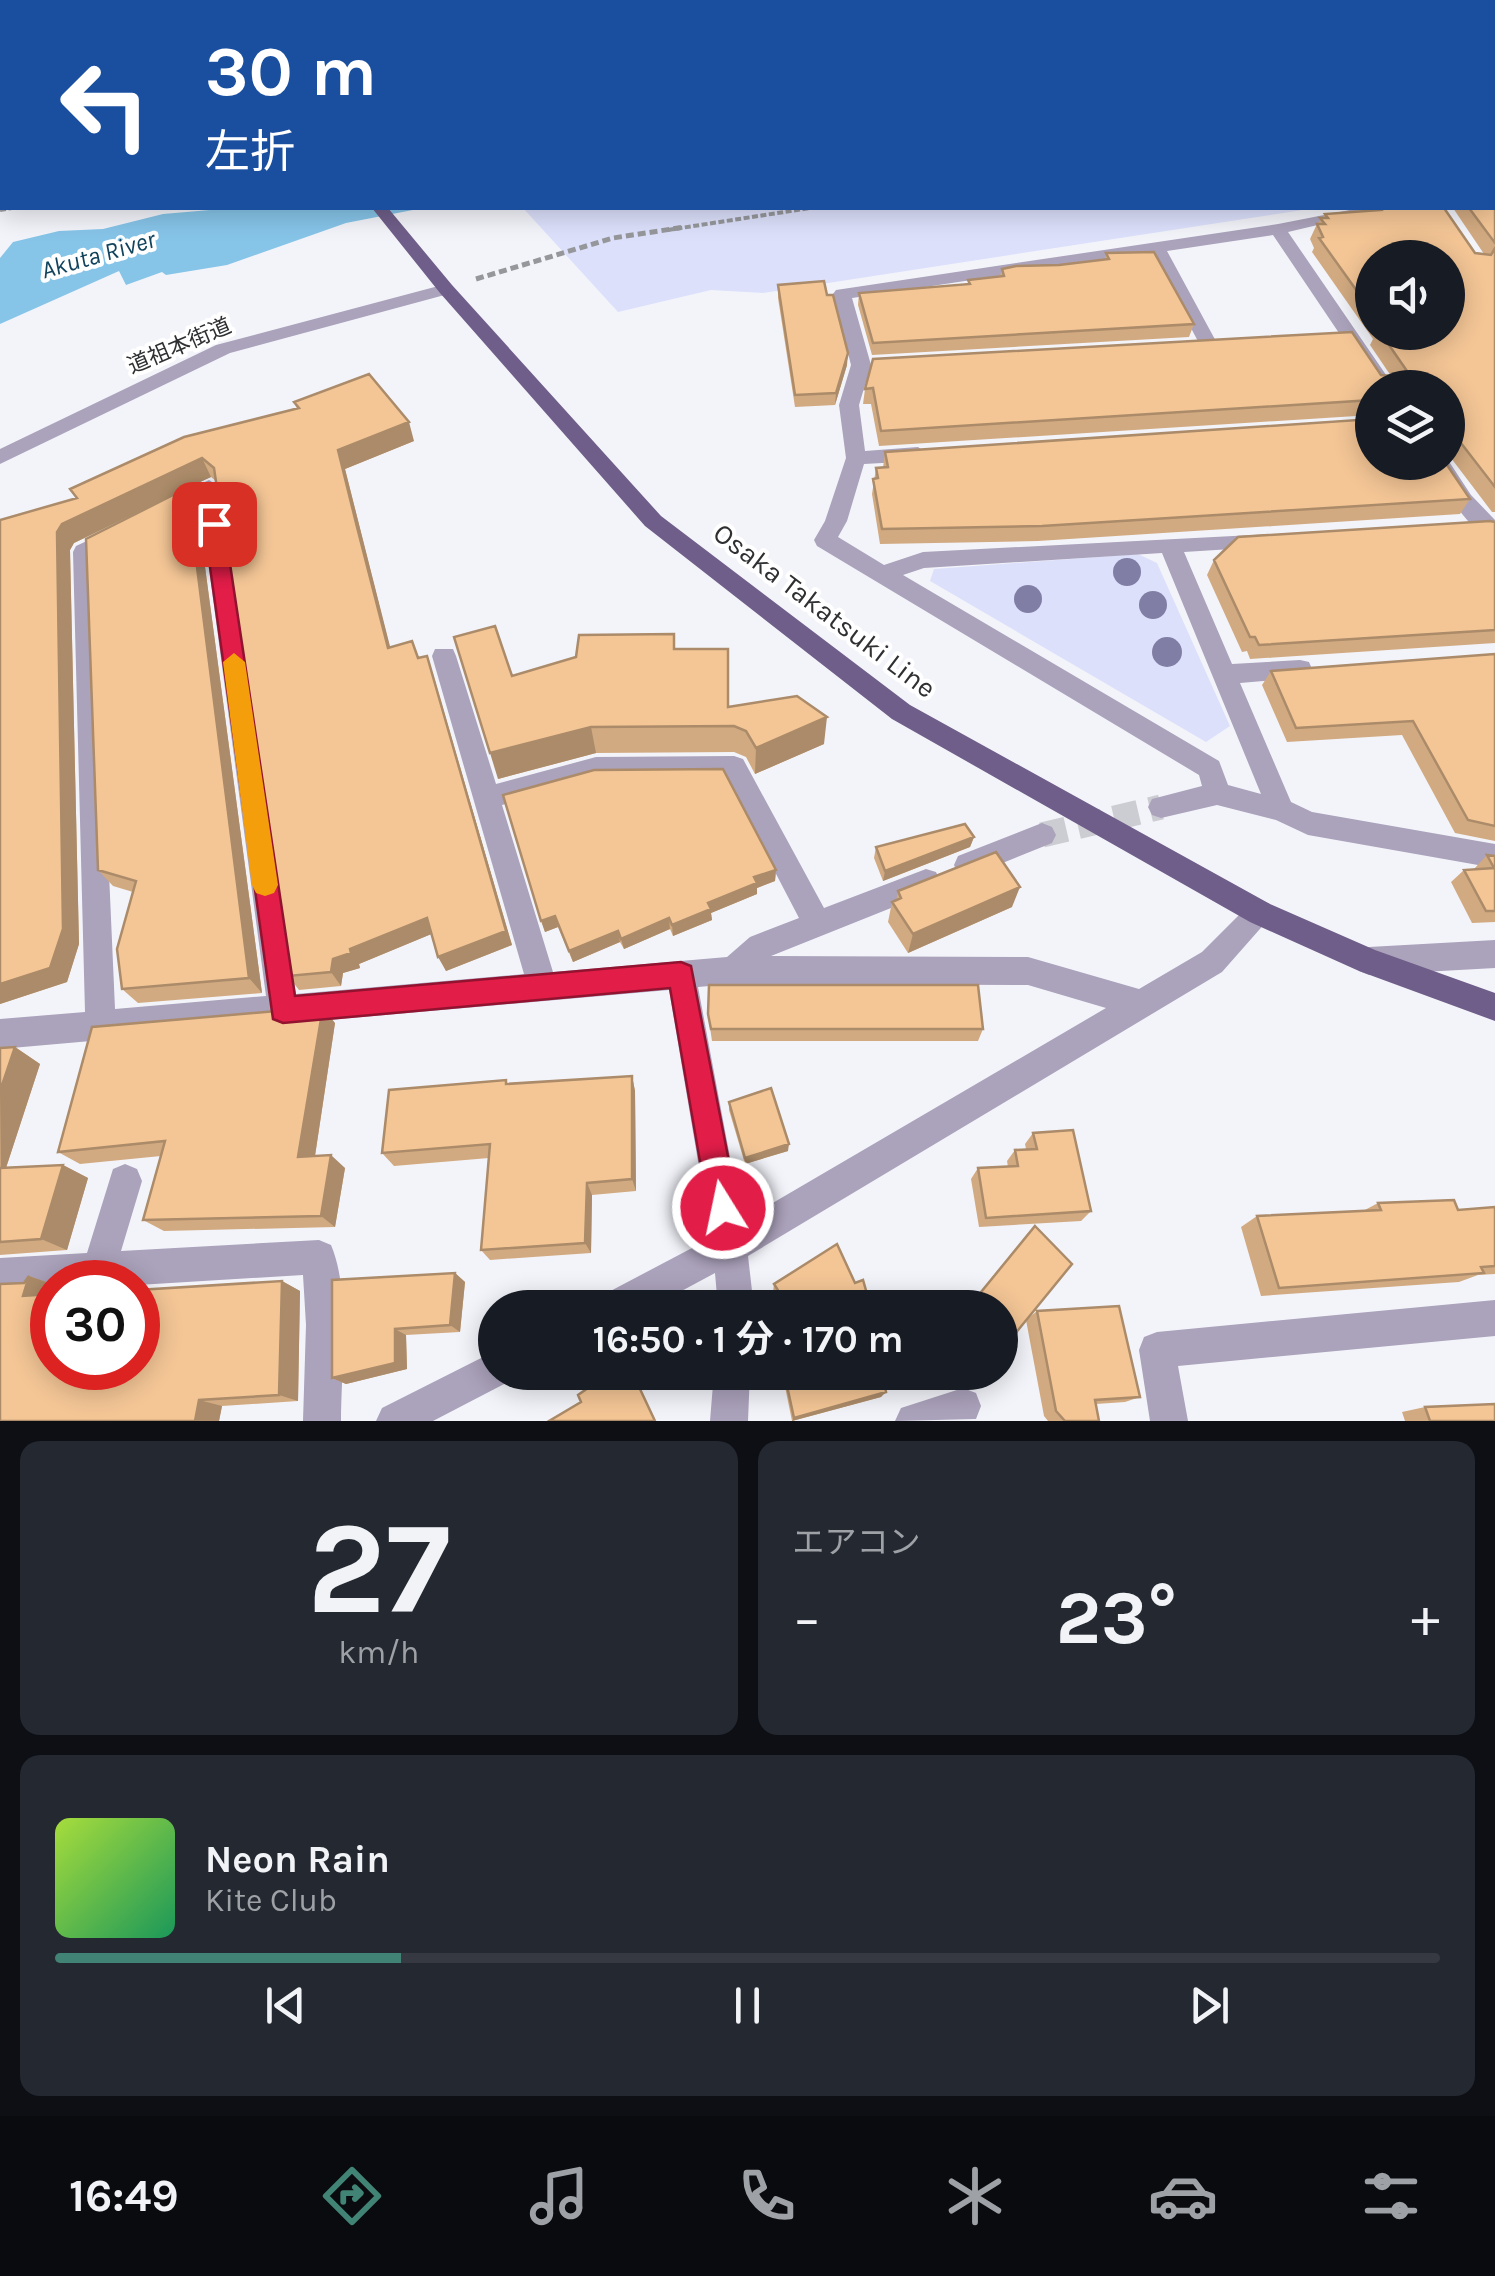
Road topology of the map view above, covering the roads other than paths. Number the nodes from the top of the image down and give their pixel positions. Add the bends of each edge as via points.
1 (382, 210) edge
2 (1372, 210) edge
3 (1278, 229) junction
4 (1157, 248) junction
5 (446, 289) junction
6 (1208, 345) edge
7 (1371, 370) edge
8 (935, 453) edge
9 (0, 456) edge
10 (856, 458) junction
11 (1451, 480) edge
12 (1485, 527) edge
13 (1288, 538) edge
14 (1170, 546) junction
15 (882, 574) junction
16 (444, 656) dead end
17 (1322, 668) edge
18 (1226, 674) junction
19 (1216, 794) junction
20 (487, 798) junction
21 (1161, 807) tunnel mouth
22 (1281, 810) junction
23 (1042, 834) tunnel mouth
24 (1495, 856) edge
25 (1260, 913) junction
26 (818, 925) junction
27 (1495, 954) edge
28 (1369, 960) junction
29 (733, 970) junction
30 (681, 975) junction
31 (543, 987) junction
32 (1141, 1004) junction
33 (1495, 1007) edge
34 (283, 1010) junction
35 (101, 1025) junction
36 (0, 1034) edge
37 (125, 1181) dead end
38 (730, 1247) junction
39 (102, 1260) edge
40 (160, 1266) edge
41 (30, 1273) edge
42 (0, 1275) edge
43 (648, 1290) edge
44 (734, 1290) edge
45 (1495, 1318) edge
46 (478, 1378) edge
47 (731, 1390) edge
48 (962, 1406) dead end
49 (322, 1421) edge
50 (395, 1421) edge
51 (729, 1421) edge
52 (914, 1421) edge
53 (1169, 1421) edge

1 - 5 main road, Osaka Takatsuki Line
2 - 3 street
3 - 4 street
3 - 7 street via 1343,338
4 - 6 street
4 - 10 street via 842,294 871,364 849,405
5 - 9 street, 道祖本街道 via 223,349
5 - 25 main road, Osaka Takatsuki Line via 653,520 900,712
8 - 10 street
10 - 15 street via 824,540
11 - 12 street
13 - 14 street
14 - 15 street via 924,560
14 - 18 street
15 - 19 street via 1210,769
16 - 20 street
17 - 18 street
18 - 22 street
19 - 21 street
19 - 22 street
20 - 26 street via 596,768 734,767
20 - 31 street
22 - 24 street via 1308,823
23 - 26 street
25 - 28 main road, Osaka Takatsuki Line
25 - 32 street via 1212,962
26 - 29 street via 760,947
27 - 28 street
28 - 33 main road, Osaka Takatsuki Line
29 - 30 street
29 - 32 street via 1028,971
30 - 31 street
30 - 38 street
31 - 34 street
32 - 38 street
34 - 35 street
34 - 35 street via 209,486 84,552
35 - 36 street
37 - 39 street
38 - 43 street
38 - 44 street
40 - 49 street via 319,1257
41 - 42 street
45 - 53 street via 1157,1350
46 - 50 street
47 - 51 street
48 - 52 street

